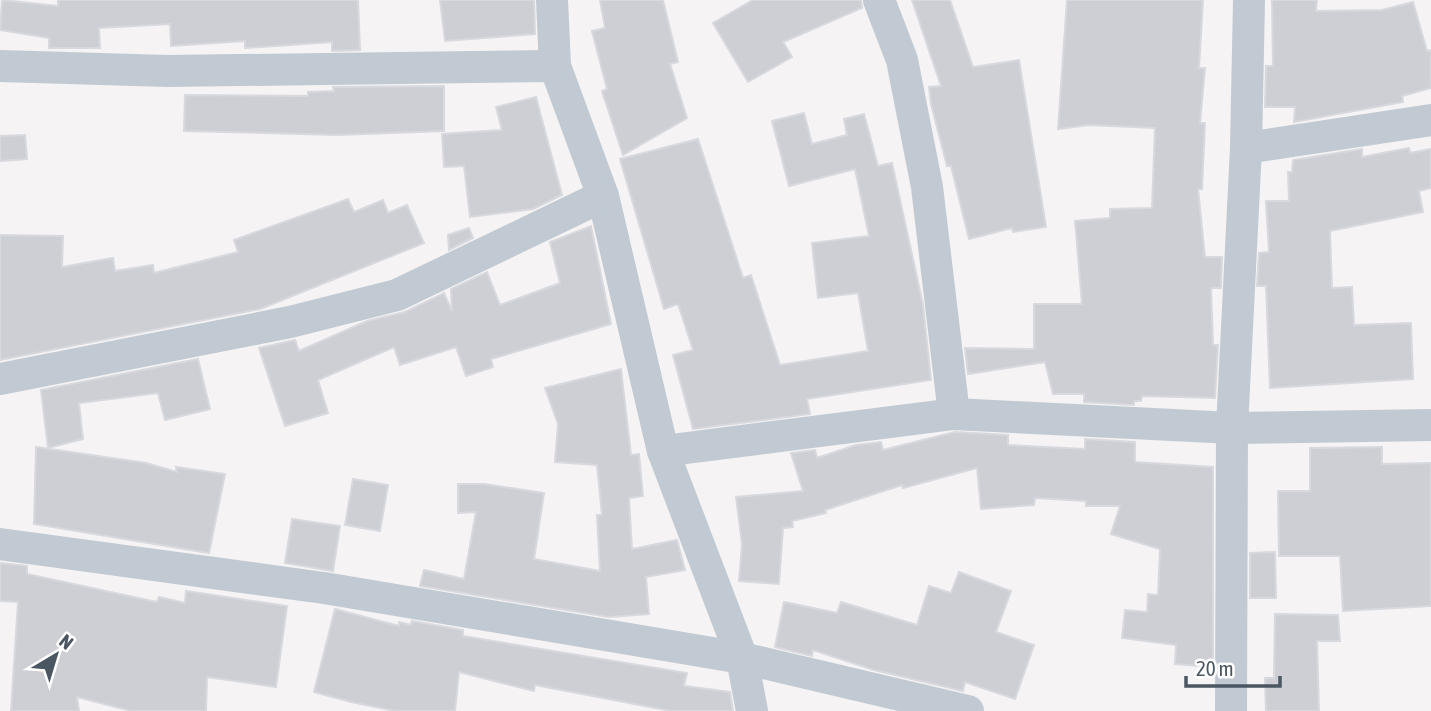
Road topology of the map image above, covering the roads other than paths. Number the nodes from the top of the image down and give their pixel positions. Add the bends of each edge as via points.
1 (551, 0) edge
2 (879, 0) edge
3 (1249, 0) edge
4 (0, 66) edge
5 (555, 66) junction
6 (1431, 120) edge
7 (1246, 148) junction
8 (603, 196) junction
9 (0, 379) edge
10 (954, 414) junction
11 (1431, 425) edge
12 (1232, 428) junction
13 (663, 451) junction
14 (0, 544) edge
15 (742, 658) junction
16 (752, 711) edge
17 (968, 711) edge
18 (1231, 711) edge

1 - 5 street
2 - 10 street via 902,60 927,187
3 - 7 street
4 - 5 street via 168,71
5 - 8 street
6 - 7 street
7 - 12 street
8 - 9 street via 397,295 290,322
8 - 13 street
10 - 12 street
10 - 13 street
11 - 12 street
12 - 18 street
13 - 15 street
14 - 15 street via 324,588
15 - 16 street
15 - 17 street

